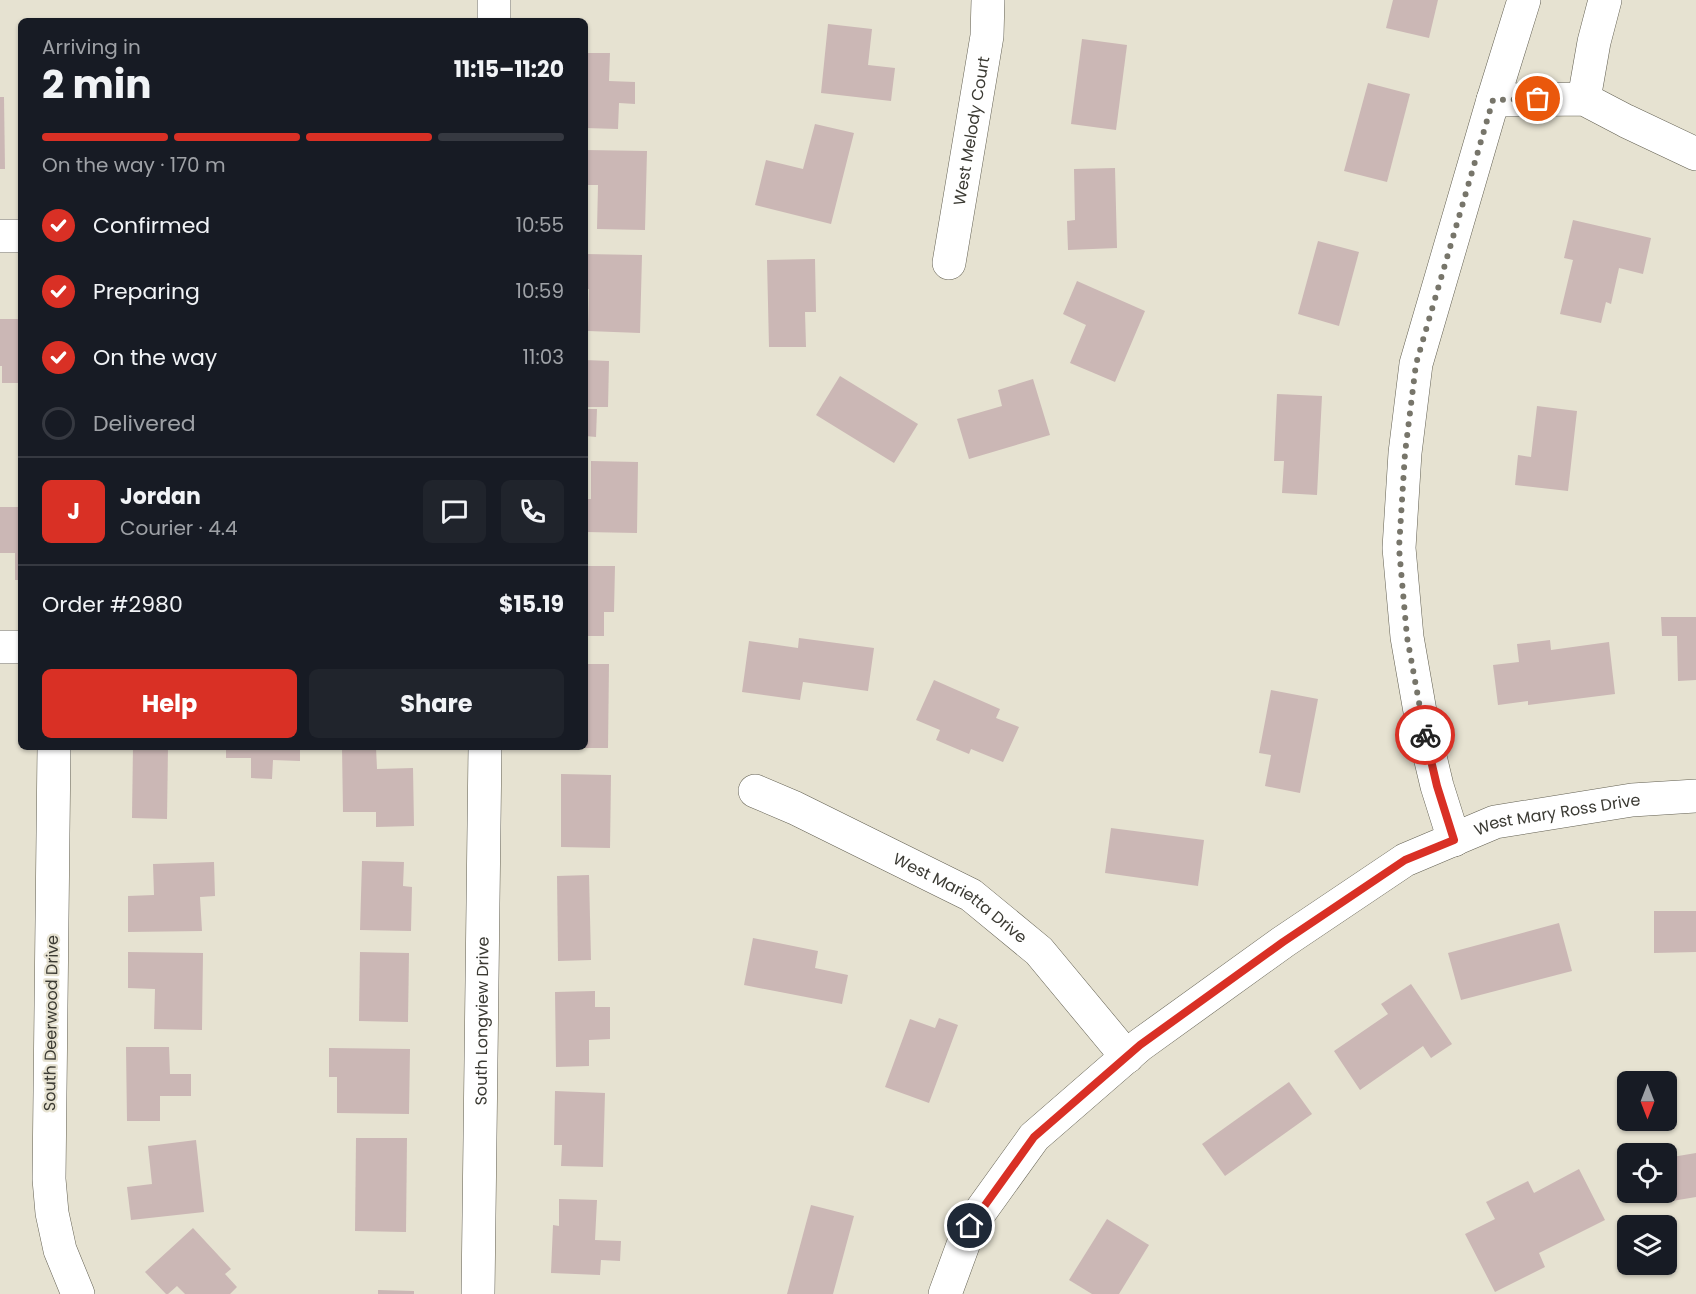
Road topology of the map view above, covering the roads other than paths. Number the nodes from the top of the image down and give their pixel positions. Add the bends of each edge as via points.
1 (494, 0) edge
2 (988, 0) edge
3 (1524, 0) edge
4 (1605, 0) edge
5 (494, 18) edge
6 (1584, 99) junction
7 (1493, 100) junction
8 (1696, 154) edge
9 (0, 236) edge
10 (18, 236) edge
11 (949, 263) dead end
12 (0, 647) edge
13 (18, 647) edge
14 (54, 750) edge
15 (485, 750) edge
16 (755, 791) dead end
17 (1696, 796) edge
18 (1454, 840) junction
19 (1127, 1057) junction
20 (78, 1294) edge
21 (478, 1294) edge
22 (945, 1294) edge

1 - 5 street
2 - 11 street, West Melody Court via 987,36
3 - 7 street
4 - 6 street
6 - 7 street
6 - 8 street
7 - 18 street via 1416,364 1399,548 1407,637 1417,691 1437,786
9 - 10 street
12 - 13 street
14 - 20 street, South Deerwood Drive via 49,1179 60,1250
15 - 21 street, South Longview Drive
16 - 19 street, West Marietta Drive via 971,895 1039,951
17 - 18 street, West Mary Ross Drive via 1632,800 1495,822
18 - 19 street, West Mary Ross Drive via 1405,860 1283,942
19 - 22 street, West Mary Ross Drive via 1034,1137 970,1226

